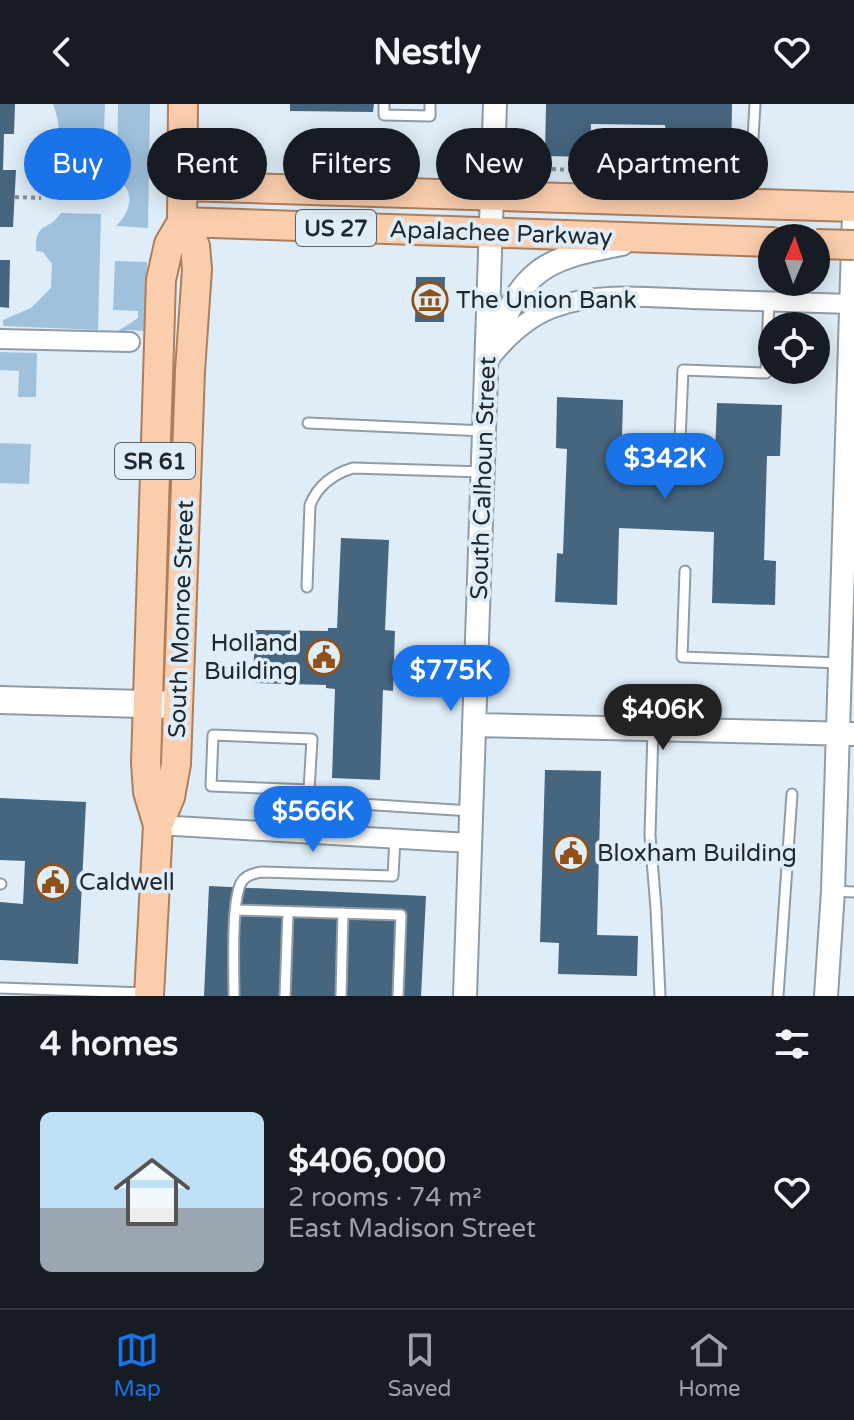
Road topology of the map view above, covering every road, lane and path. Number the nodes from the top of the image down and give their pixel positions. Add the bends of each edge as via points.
1 (183, 104) edge
2 (384, 104) edge
3 (430, 104) edge
4 (495, 104) edge
5 (755, 104) edge
6 (183, 128) edge
7 (494, 128) edge
8 (753, 128) edge
9 (552, 169) dead end
10 (568, 170) edge
11 (267, 188) edge
12 (436, 193) edge
13 (15, 197) dead end
14 (24, 197) edge
15 (552, 197) edge
16 (182, 200) edge
17 (492, 200) edge
18 (854, 207) edge
19 (854, 214) edge
20 (182, 222) junction
21 (491, 233) junction
22 (656, 238) junction
23 (758, 242) edge
24 (830, 244) edge
25 (854, 245) edge
26 (769, 301) junction
27 (851, 304) junction
28 (0, 339) edge
29 (144, 343) junction
30 (487, 362) junction
31 (308, 423) dead end
32 (485, 431) junction
33 (850, 438) edge
34 (679, 463) dead end
35 (483, 472) junction
36 (685, 571) dead end
37 (307, 587) dead end
38 (840, 663) junction
39 (0, 700) edge
40 (148, 705) junction
41 (178, 705) junction
42 (474, 725) junction
43 (653, 729) junction
44 (846, 734) edge
45 (309, 790) junction
46 (792, 794) dead end
47 (471, 811) junction
48 (158, 825) junction
49 (395, 838) junction
50 (470, 843) junction
51 (619, 857) dead end
52 (650, 857) junction
53 (844, 892) edge
54 (236, 910) junction
55 (288, 912) junction
56 (343, 913) junction
57 (0, 988) edge
58 (149, 995) edge
59 (234, 996) edge
60 (285, 996) edge
61 (341, 996) edge
62 (398, 996) edge
63 (465, 996) edge
64 (660, 996) edge
65 (778, 996) edge
66 (826, 996) edge

1 - 6 main road, South Monroe Street
2 - 3 lane via 384,115 430,116
4 - 7 street, South Calhoun Street
5 - 8 lane
9 - 10 path
11 - 12 main road, Apalachee Parkway / US 27
13 - 14 path
15 - 18 main road, Apalachee Parkway / US 27
16 - 20 main road, South Monroe Street
17 - 21 street, South Calhoun Street
19 - 27 street
20 - 21 main road, Apalachee Parkway / US 27
20 - 29 main road, South Monroe Street / SR 61 via 169,244
20 - 41 main road, South Monroe Street / SR 61 via 195,246 197,269
21 - 22 main road, Apalachee Parkway / US 27
21 - 30 street, South Calhoun Street
22 - 23 main road, Apalachee Parkway / US 27
22 - 30 street via 577,253 540,268 511,304
24 - 25 main road, bridge
26 - 27 street
26 - 30 street via 620,297 571,302 526,323
26 - 34 lane via 766,373 683,370
27 - 33 street
28 - 29 street
29 - 40 main road, South Monroe Street / SR 61
30 - 32 street, South Calhoun Street
31 - 32 lane
32 - 35 street, South Calhoun Street
33 - 38 street
35 - 37 lane via 340,472 315,493 310,505
35 - 42 street, South Calhoun Street
36 - 38 lane via 682,657
38 - 44 street
39 - 40 main road
40 - 41 main road
40 - 48 main road, South Monroe Street / SR 61 via 146,783
41 - 48 main road, South Monroe Street / SR 61 via 173,787
42 - 43 street
42 - 47 street, South Calhoun Street
43 - 44 street
43 - 52 lane
44 - 53 street
45 - 45 lane via 312,739 213,735 211,786
45 - 47 lane via 329,802
46 - 65 lane
47 - 50 street, South Calhoun Street
48 - 49 street
48 - 58 main road, South Monroe Street / SR 61
49 - 50 street
49 - 54 lane via 393,876 252,873 241,882
50 - 63 street, South Calhoun Street
51 - 52 lane
52 - 64 lane
53 - 66 street
54 - 55 lane
54 - 59 lane
55 - 56 lane
55 - 60 lane
56 - 61 lane
56 - 62 lane via 401,915
57 - 58 lane

